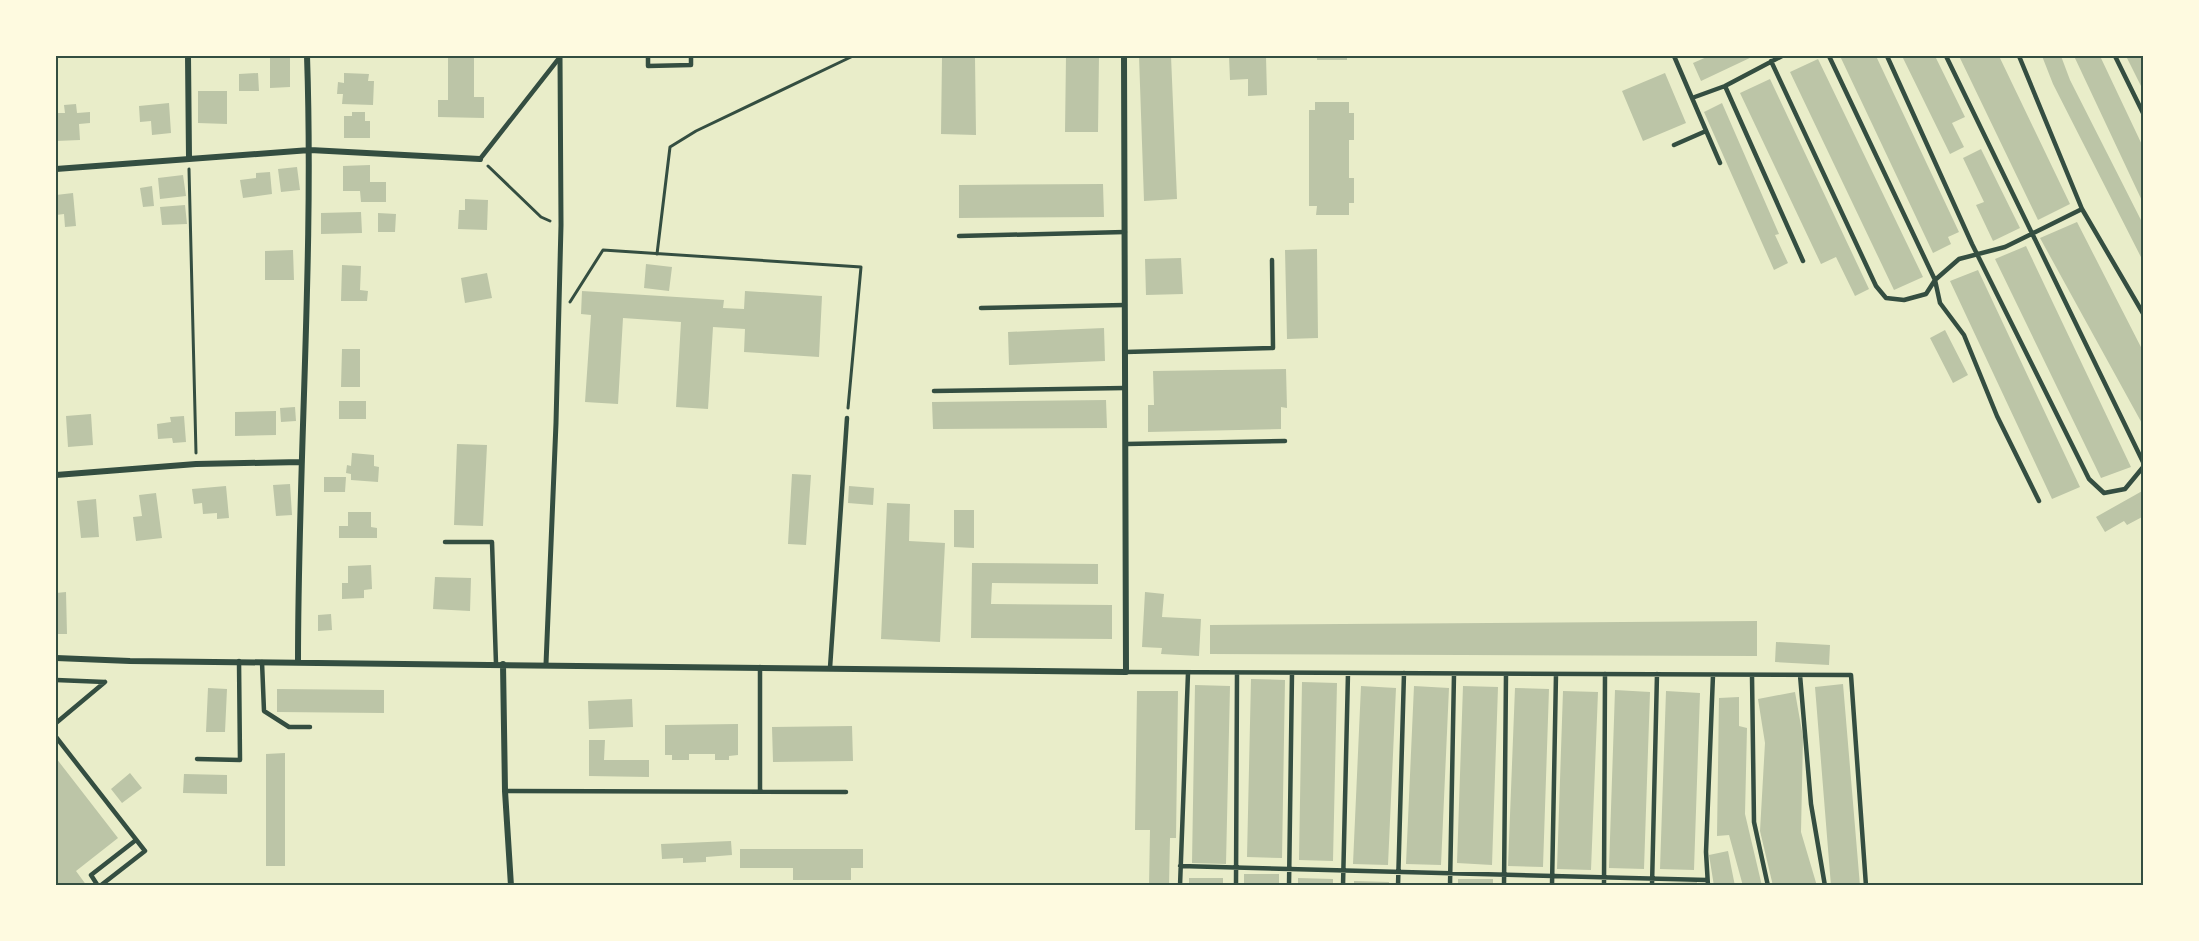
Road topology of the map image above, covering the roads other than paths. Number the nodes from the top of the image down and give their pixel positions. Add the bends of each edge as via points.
1 (188, 56) edge
2 (307, 56) edge
3 (560, 56) edge
4 (648, 56) edge
5 (691, 56) edge
6 (1124, 56) edge
7 (1674, 56) edge
8 (1782, 56) edge
9 (1829, 56) edge
10 (1887, 56) edge
11 (1946, 56) edge
12 (2019, 56) edge
13 (2115, 56) edge
14 (1771, 61) junction
15 (1725, 86) junction
16 (1692, 98) junction
17 (2144, 115) edge
18 (1706, 132) junction
19 (1674, 145) dead end
20 (310, 150) junction
21 (189, 158) junction
22 (480, 159) joint
23 (1720, 163) dead end
24 (56, 169) edge
25 (2082, 209) junction
26 (1125, 232) junction
27 (2033, 234) junction
28 (959, 236) dead end
29 (1978, 253) junction
30 (1272, 260) dead end
31 (1803, 261) dead end
32 (1935, 280) junction
33 (1125, 304) junction
34 (981, 308) dead end
35 (2144, 315) edge
36 (1125, 352) junction
37 (1125, 388) junction
38 (934, 391) dead end
39 (847, 418) road end
40 (1285, 441) dead end
41 (1126, 444) junction
42 (301, 462) junction
43 (2144, 465) edge
44 (56, 475) edge
45 (2039, 501) dead end
46 (445, 542) dead end
47 (56, 658) edge
48 (239, 661) junction
49 (262, 662) junction
50 (298, 662) junction
51 (496, 664) junction
52 (503, 664) junction
53 (546, 664) junction
54 (760, 667) junction
55 (830, 668) junction
56 (1126, 672) junction
57 (1188, 673) junction
58 (1238, 673) junction
59 (1292, 673) junction
60 (1348, 673) junction
61 (1404, 673) junction
62 (1454, 674) junction
63 (1506, 674) junction
64 (1556, 674) junction
65 (1605, 674) junction
66 (1657, 674) junction
67 (1713, 675) junction
68 (1752, 675) junction
69 (1800, 675) junction
70 (56, 680) edge
71 (56, 723) edge
72 (310, 727) dead end
73 (56, 740) edge
74 (197, 759) dead end
75 (505, 791) junction
76 (760, 791) junction
77 (846, 792) dead end
78 (136, 840) junction
79 (1180, 866) junction
80 (1236, 868) junction
81 (1289, 869) junction
82 (1343, 871) junction
83 (1398, 872) junction
84 (1450, 874) junction
85 (1504, 875) junction
86 (1552, 876) junction
87 (1604, 878) junction
88 (1652, 879) junction
89 (1708, 883) edge
90 (99, 885) edge
91 (511, 885) edge
92 (1180, 885) edge
93 (1236, 885) edge
94 (1289, 885) edge
95 (1343, 885) edge
96 (1398, 885) edge
97 (1450, 885) edge
98 (1504, 885) edge
99 (1552, 885) edge
100 (1604, 885) edge
101 (1652, 885) edge
102 (1768, 885) edge
103 (1825, 885) edge
104 (1866, 885) edge

1 - 21 street
2 - 20 street
3 - 22 lane
3 - 53 street via 561,225
4 - 5 lane via 648,66 691,65
6 - 26 street
7 - 16 lane
8 - 14 lane
9 - 32 lane
10 - 29 lane
11 - 27 lane
12 - 25 lane
13 - 17 lane
14 - 15 lane
14 - 32 lane via 1876,286 1886,298 1904,300 1926,294
15 - 16 lane
15 - 31 lane
16 - 18 lane
18 - 19 lane
18 - 23 lane
20 - 21 street
20 - 22 street
20 - 42 street
21 - 24 street
25 - 27 lane
25 - 35 lane
26 - 28 lane
26 - 33 street
27 - 29 lane via 2005,247
27 - 43 lane
29 - 32 lane via 1959,260
29 - 43 lane via 2089,479 2104,494 2125,489
30 - 36 lane via 1273,348
32 - 45 lane via 1940,303 1964,335 1997,416
33 - 34 lane
33 - 36 street
36 - 37 street
37 - 38 lane
37 - 41 street
39 - 55 lane
40 - 41 lane
41 - 56 street
42 - 44 street via 196,464
42 - 50 street
46 - 51 lane via 492,542
47 - 48 street
48 - 49 street
48 - 74 lane via 240,760
49 - 50 street
49 - 72 lane via 264,711 289,727
50 - 51 street
51 - 52 street
52 - 53 street
52 - 75 street
53 - 54 street
54 - 55 street
54 - 76 lane
55 - 56 street
56 - 57 lane
57 - 58 lane
57 - 79 lane
58 - 59 lane
58 - 80 lane
59 - 60 lane
59 - 81 lane
60 - 61 lane
60 - 82 lane
61 - 62 lane
61 - 83 lane
62 - 63 lane
62 - 84 lane
63 - 64 lane
63 - 85 lane
64 - 65 lane
64 - 86 lane
65 - 66 lane
65 - 87 lane
66 - 67 lane
66 - 88 lane
67 - 68 lane
67 - 89 lane
68 - 69 lane
68 - 102 lane via 1754,822
69 - 103 lane via 1811,804
69 - 104 lane via 1851,675
70 - 71 lane via 105,682
73 - 78 lane
75 - 76 lane
75 - 91 street
76 - 77 lane
78 - 90 lane via 91,875
78 - 90 lane via 145,851
79 - 80 lane
79 - 92 lane
80 - 81 lane
80 - 93 lane
81 - 82 lane
81 - 94 lane
82 - 83 lane
82 - 95 lane
83 - 84 lane
83 - 96 lane
84 - 85 lane
84 - 97 lane
85 - 86 lane
85 - 98 lane
86 - 87 lane
86 - 99 lane
87 - 88 lane
87 - 100 lane
88 - 89 lane
88 - 101 lane

